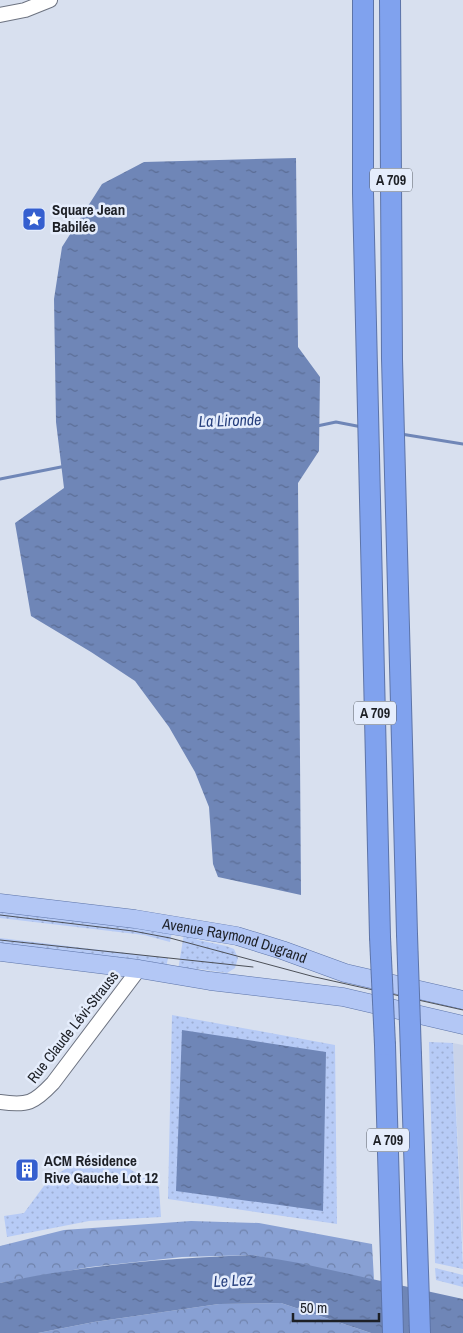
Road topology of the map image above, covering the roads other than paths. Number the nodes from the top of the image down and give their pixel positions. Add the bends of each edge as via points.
1 (50, 0) edge
2 (362, 0) edge
3 (390, 0) edge
4 (0, 15) edge
5 (0, 903) edge
6 (0, 952) edge
7 (139, 970) junction
8 (463, 1000) edge
9 (463, 1024) edge
10 (0, 1102) edge
11 (393, 1333) edge
12 (420, 1333) edge

1 - 4 street
2 - 11 highway, A 709, bridge via 363,193 380,937
3 - 12 highway, A 709, bridge via 392,359
5 - 8 main road, Avenue Raymond Dugrand via 135,919 237,936 345,973
6 - 7 main road
7 - 9 main road via 343,997
7 - 10 street, Rue Claude Lévi-Strauss via 42,1094 32,1102

